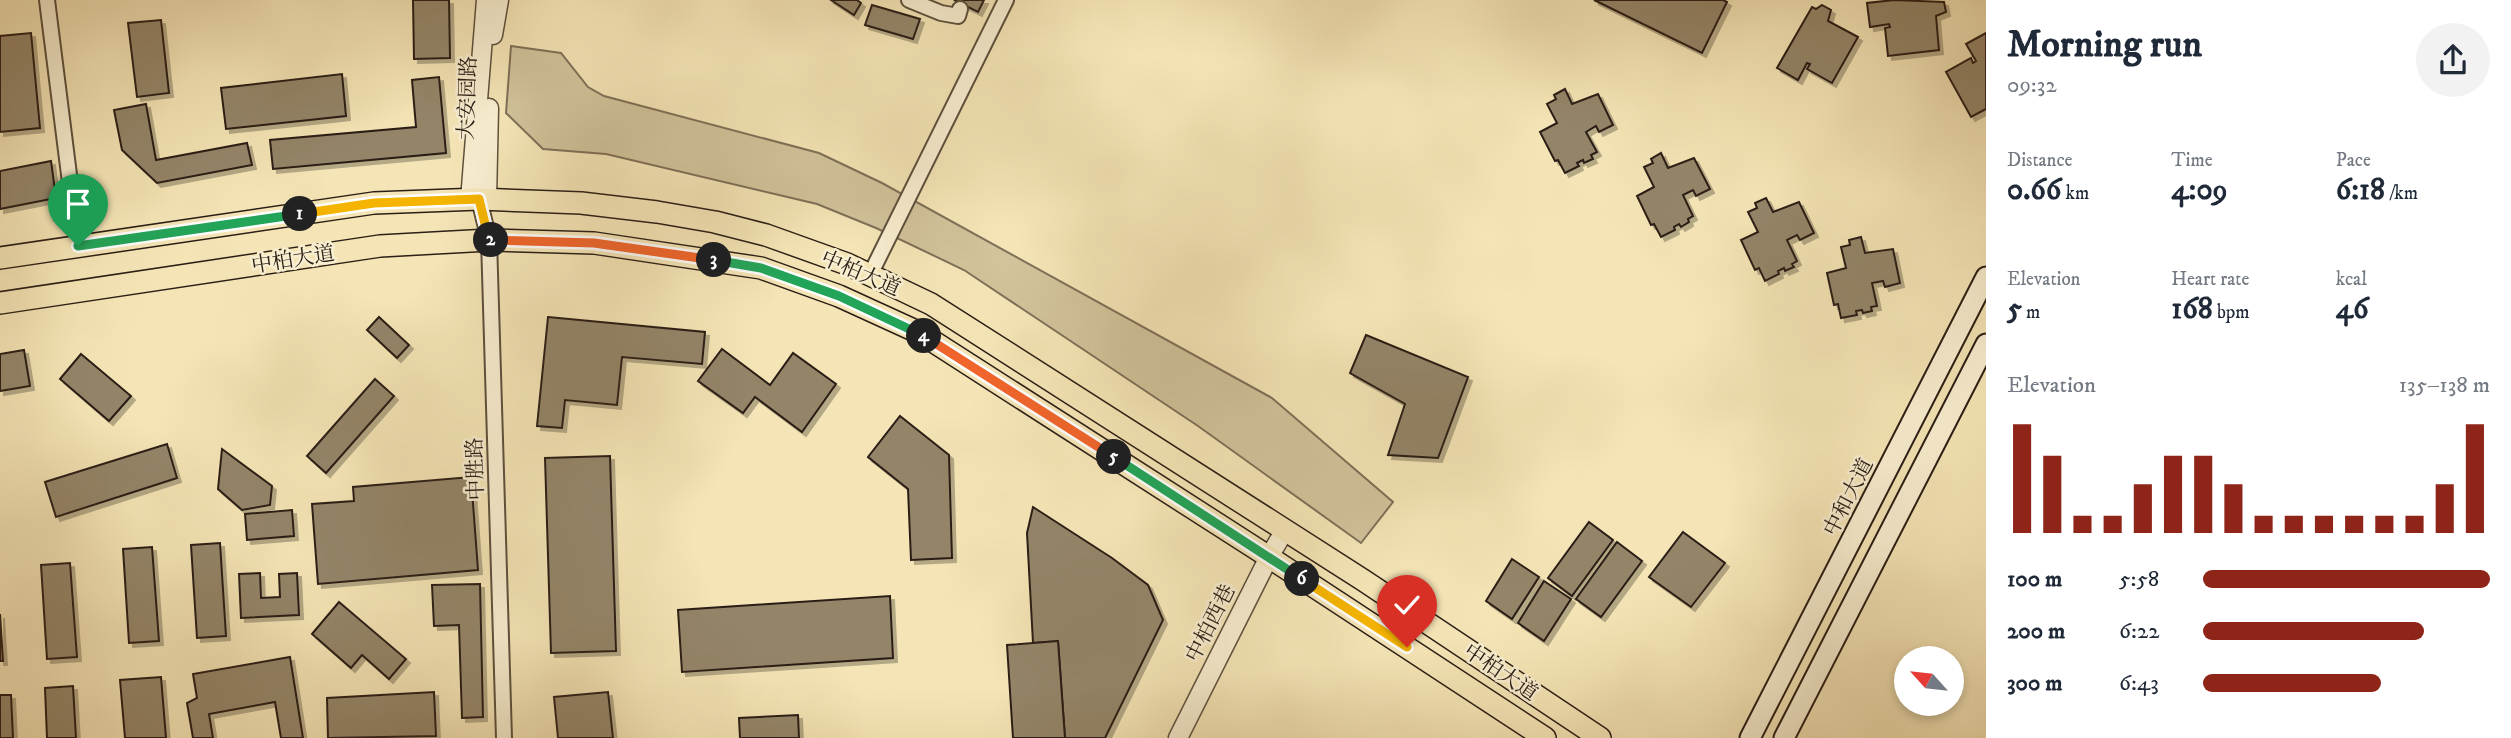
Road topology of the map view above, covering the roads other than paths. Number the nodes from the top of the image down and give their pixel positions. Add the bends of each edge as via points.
1 (47, 0) edge
2 (486, 0) edge
3 (499, 0) edge
4 (909, 0) edge
5 (1006, 0) edge
6 (960, 9) dead end
7 (479, 199) junction
8 (489, 240) junction
9 (78, 246) junction
10 (0, 258) edge
11 (870, 275) junction
12 (1986, 277) edge
13 (0, 303) edge
14 (1986, 344) edge
15 (1285, 530) junction
16 (1269, 557) junction
17 (504, 738) edge
18 (1178, 738) edge
19 (1545, 738) edge
20 (1600, 738) edge
21 (1750, 738) edge
22 (1783, 738) edge

1 - 9 street
2 - 7 street
3 - 7 street, 大安园路
4 - 6 street via 941,13 958,16
5 - 11 street
7 - 8 street, 中胜路
7 - 9 main road, 中柏大道 via 374,203
7 - 11 main road, 中柏大道 via 581,204 715,222 766,235
8 - 13 main road, 中柏大道 via 380,246
8 - 16 main road, 中柏大道 via 594,243 716,260 761,268 839,296 920,334
8 - 17 street, 中胜路
9 - 10 main road, 中柏大道
11 - 15 main road, 中柏大道 via 931,304
12 - 21 main road, 中和大道
14 - 22 main road
15 - 16 street, 中柏西巷
15 - 20 main road, 中柏大道
16 - 18 street, 中柏西巷
16 - 19 main road, 中柏大道

